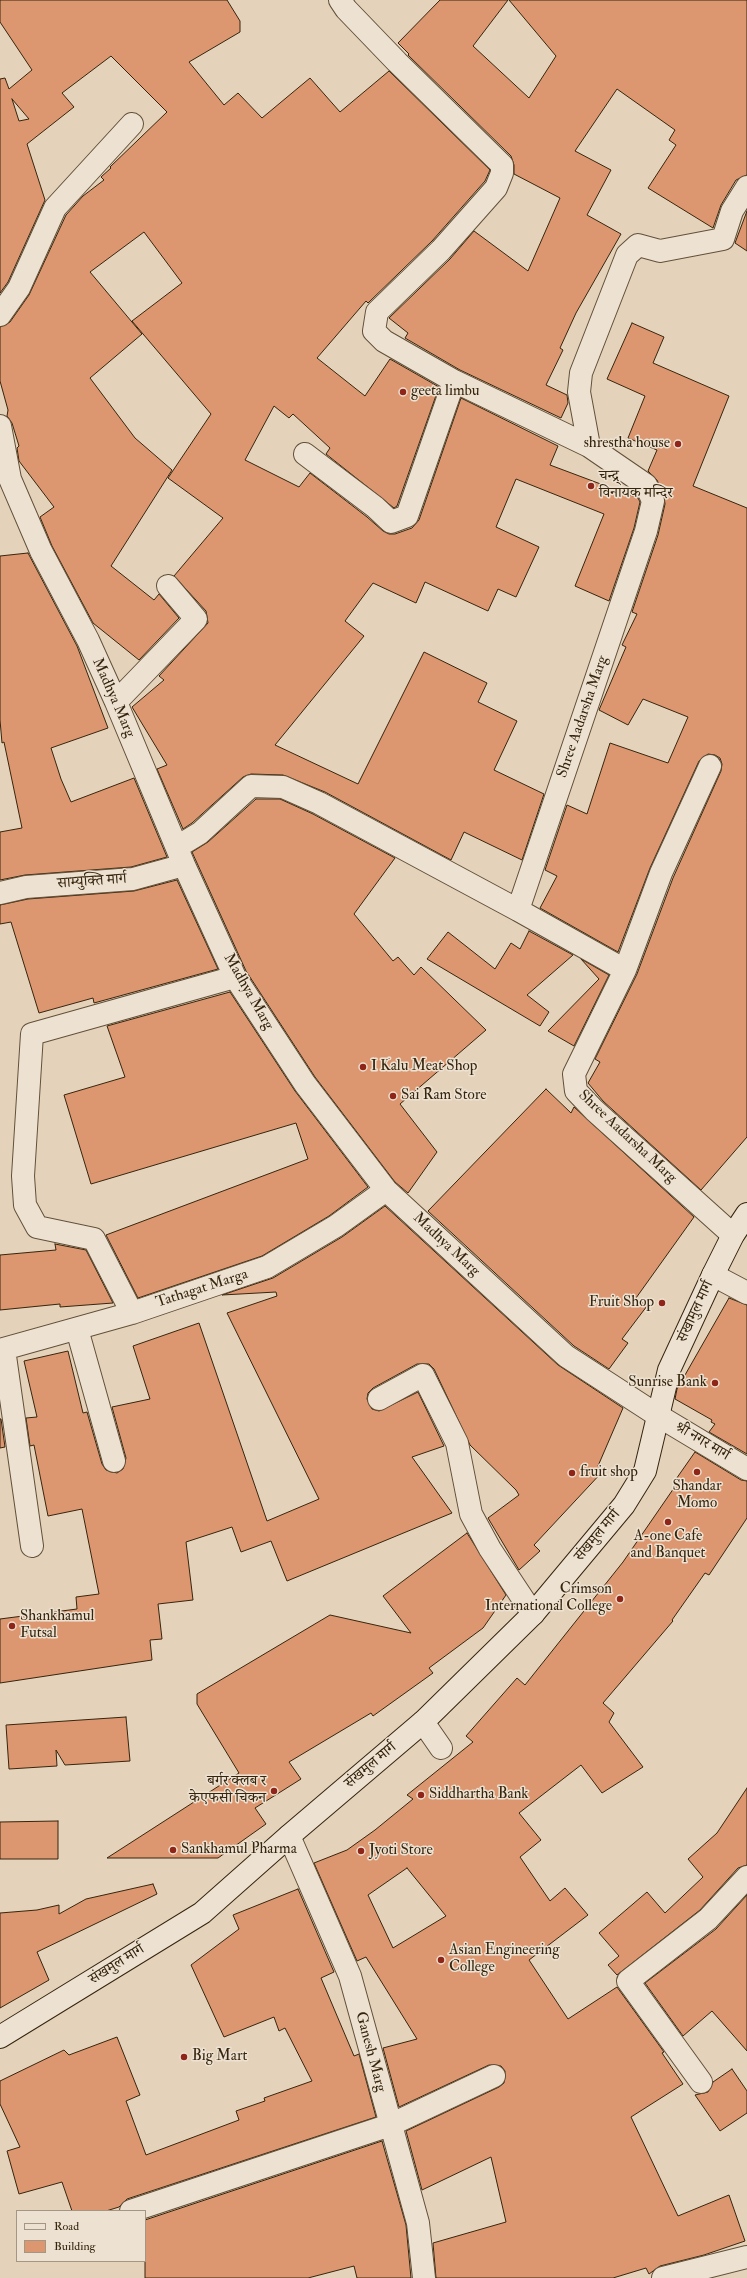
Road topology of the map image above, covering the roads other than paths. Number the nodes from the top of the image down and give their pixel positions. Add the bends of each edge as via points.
1 (340, 0) edge
2 (132, 124) dead end
3 (747, 188) edge
4 (0, 315) edge
5 (454, 381) junction
6 (0, 426) edge
7 (590, 446) junction
8 (305, 454) dead end
9 (168, 586) dead end
10 (116, 702) junction
11 (710, 766) dead end
12 (180, 856) junction
13 (0, 893) edge
14 (518, 910) junction
15 (625, 970) junction
16 (235, 977) junction
17 (386, 1190) junction
18 (747, 1214) edge
19 (733, 1235) junction
20 (713, 1275) junction
21 (747, 1293) edge
22 (132, 1313) junction
23 (77, 1329) junction
24 (2, 1350) edge
25 (379, 1398) dead end
26 (657, 1415) junction
27 (114, 1460) dead end
28 (747, 1469) edge
29 (32, 1546) dead end
30 (533, 1614) junction
31 (423, 1722) junction
32 (442, 1748) dead end
33 (289, 1836) junction
34 (747, 1877) edge
35 (0, 2037) edge
36 (494, 2076) dead end
37 (701, 2082) dead end
38 (390, 2125) junction
39 (134, 2210) edge
40 (747, 2257) edge
41 (424, 2278) edge
42 (663, 2278) edge

1 - 5 street, Shree Aadarsha Marg via 397,62 502,165 502,173 496,188 440,250 377,312 374,331 384,341
2 - 4 street via 55,208 19,288
3 - 7 street via 732,211 723,239 660,251 638,245 627,255 581,373 579,392
5 - 7 street, Shree Aadarsha Marg
5 - 8 street via 407,516 391,522
6 - 10 street, Madhya Marg via 10,479 31,530 46,564 88,640
7 - 14 street, Shree Aadarsha Marg via 646,485 652,501 646,531
9 - 10 street via 196,619
10 - 12 street, Madhya Marg
11 - 15 street, Shree Aadarsha Marg via 661,873
12 - 13 street, साम्युक्ति मार्ग via 133,879 26,887
12 - 14 street, साम्युक्ति मार्ग via 200,833 251,786 283,788 319,803
12 - 16 street, Madhya Marg
14 - 15 street
15 - 19 street, Shree Aadarsha Marg via 574,1074 576,1091
16 - 17 street, Madhya Marg via 305,1084
16 - 22 street via 32,1034 23,1176 25,1205 37,1227 94,1239
17 - 22 street, Tathagat Marga via 336,1226 267,1268
17 - 26 street, Madhya Marg via 566,1356
18 - 19 street, संखामुल मार्ग
19 - 20 street, संखामुल मार्ग
20 - 21 street
20 - 26 street, संखामुल मार्ग via 669,1370
22 - 23 street, Tathagat Marga
23 - 24 street, Tathagat Marga
23 - 27 street
24 - 29 street
25 - 30 street via 423,1375 457,1443 471,1514 490,1549
26 - 28 street, श्री नगर मार्ग
26 - 30 street, संखमुल मार्ग via 645,1471 624,1505
30 - 31 street, संखमुल मार्ग
31 - 32 street
31 - 33 street, संखमुल मार्ग
33 - 35 street, संखमुल मार्ग via 202,1913
33 - 38 street, Ganesh Marg via 350,1976
34 - 37 street via 708,1919 628,1981
36 - 38 street
38 - 39 street
38 - 41 street, Ganesh Marg via 418,2223
40 - 42 street

